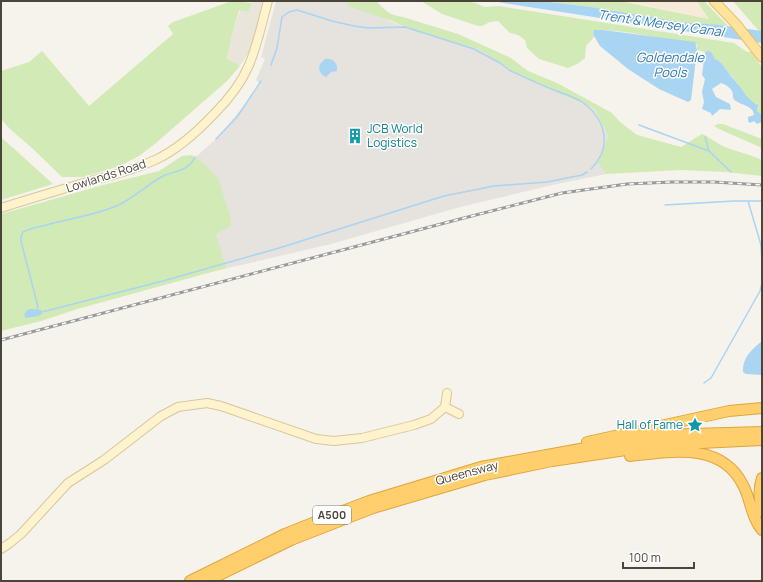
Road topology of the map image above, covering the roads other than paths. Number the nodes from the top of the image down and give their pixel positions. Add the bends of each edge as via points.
1 (268, 1) edge
2 (714, 1) edge
3 (762, 57) edge
4 (1, 208) edge
5 (447, 393) dead end
6 (445, 407) junction
7 (762, 408) edge
8 (459, 414) dead end
9 (762, 432) edge
10 (762, 440) edge
11 (539, 464) junction
12 (481, 468) junction
13 (762, 478) edge
14 (762, 512) edge
15 (762, 530) edge
16 (1, 549) edge
17 (190, 581) edge
18 (207, 581) edge

1 - 4 street, Lowlands Road via 249,64 240,81 221,107 184,142 155,160 131,170
2 - 3 main road
5 - 6 street
6 - 8 street
6 - 16 street via 431,420 362,438 334,441 316,439 208,403 178,407 68,483 21,534
7 - 12 highway via 729,411 634,431
9 - 12 highway, Queensway / A500 via 656,435
10 - 11 highway, Queensway / A500 via 659,445
11 - 15 highway via 679,452 708,454 737,474
11 - 18 highway, Queensway / A500 via 485,475 373,508 292,540
12 - 17 highway, Queensway / A500 via 369,500 285,534
13 - 14 highway via 759,491

